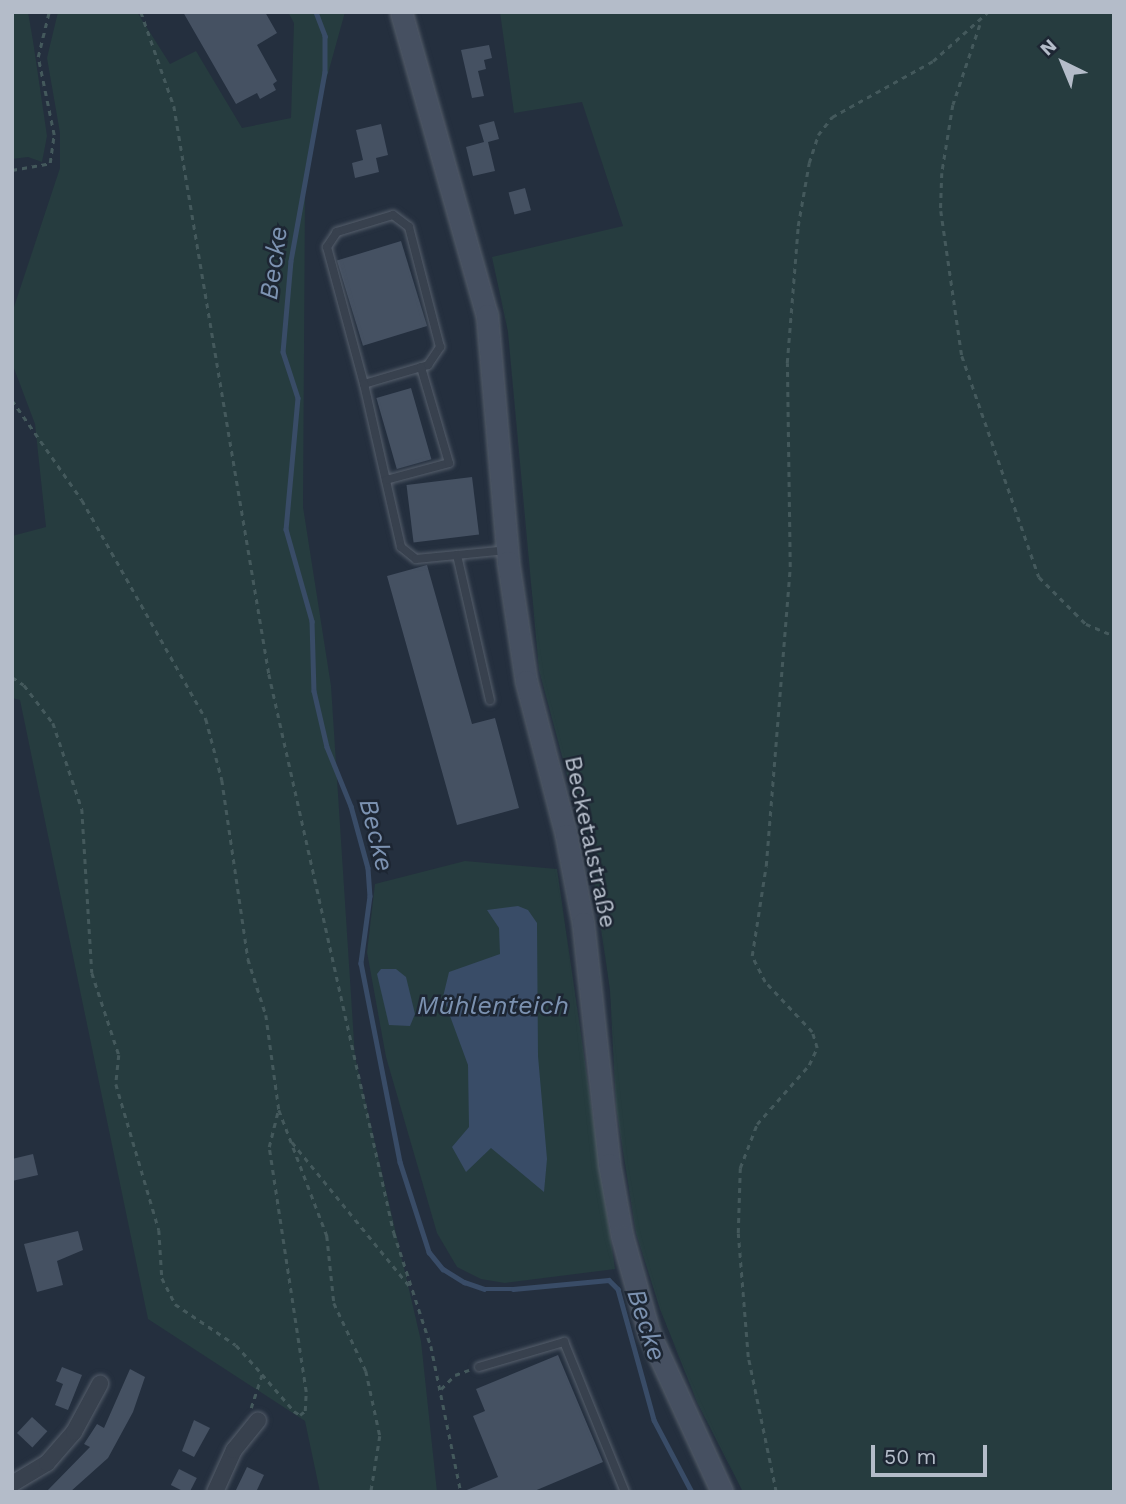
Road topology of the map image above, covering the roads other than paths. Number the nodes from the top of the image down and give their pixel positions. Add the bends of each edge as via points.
1 (401, 12) edge
2 (421, 367) junction
3 (365, 384) junction
4 (386, 480) junction
5 (507, 550) junction
6 (457, 555) junction
7 (490, 700) dead end
8 (479, 1367) road end
9 (100, 1384) dead end
10 (258, 1420) road end
11 (12, 1484) edge
12 (215, 1492) edge
13 (625, 1492) edge
14 (722, 1492) edge

1 - 5 main road, Becketalstraße via 487,315
2 - 3 lane
2 - 3 lane via 437,359 440,346 409,227 393,215 337,232 327,247
2 - 4 lane via 449,463
3 - 4 lane
4 - 6 lane via 401,547 416,559
5 - 6 lane
5 - 14 main road, Becketalstraße via 526,681 566,835 583,923 609,1164 622,1236 649,1333
6 - 7 lane
8 - 13 lane via 564,1342
9 - 11 street via 74,1432 47,1463
10 - 12 street via 234,1450

